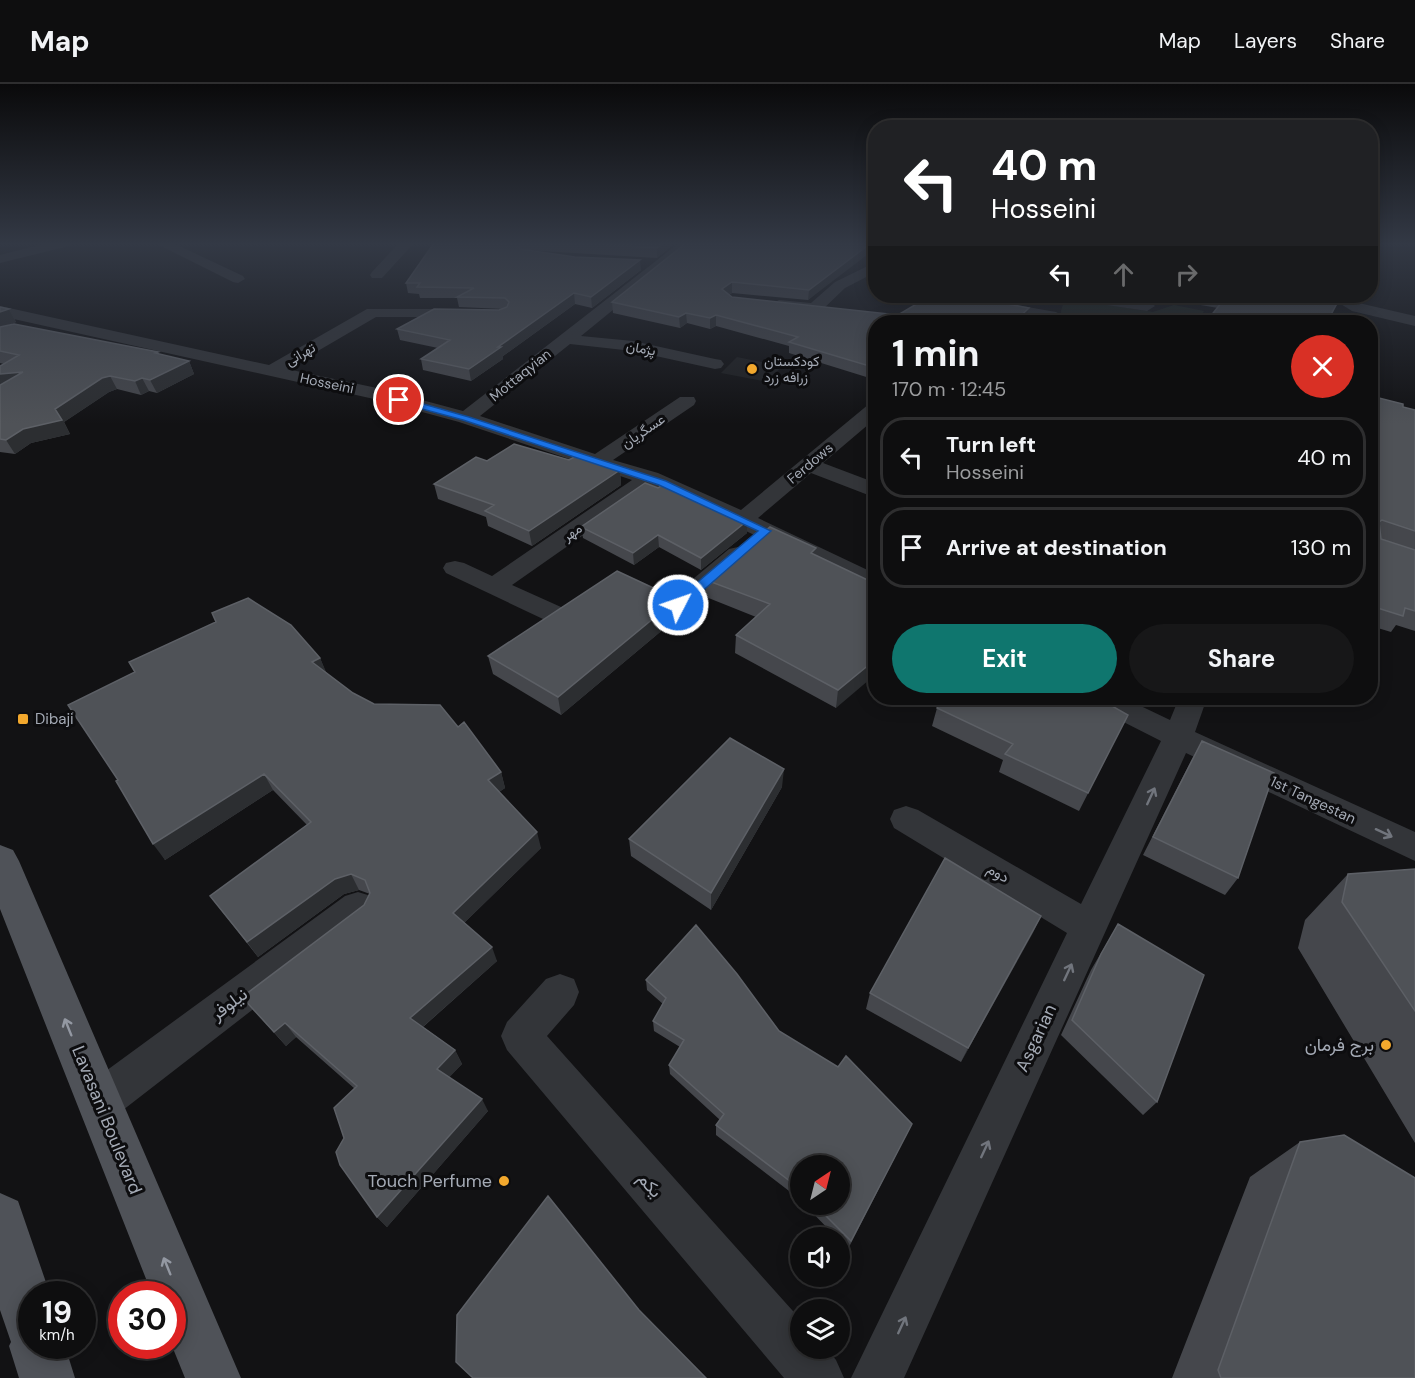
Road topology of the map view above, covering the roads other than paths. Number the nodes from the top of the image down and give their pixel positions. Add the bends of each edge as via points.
1 (611, 303) edge
2 (820, 303) edge
3 (975, 303) edge
4 (1129, 303) edge
5 (1343, 303) edge
6 (768, 304) edge
7 (1147, 306) dead end
8 (0, 311) edge
9 (489, 314) edge
10 (1030, 315) edge
11 (1355, 315) edge
12 (1378, 317) edge
13 (1415, 321) edge
14 (43, 322) junction
15 (11, 332) edge
16 (566, 339) junction
17 (715, 364) dead end
18 (271, 371) junction
19 (687, 401) dead end
20 (868, 415) edge
21 (466, 418) junction
22 (598, 461) junction
23 (808, 465) junction
24 (650, 478) junction
25 (868, 488) edge
26 (743, 519) junction
27 (766, 531) junction
28 (455, 568) dead end
29 (868, 580) edge
30 (494, 586) junction
31 (678, 605) dead end
32 (552, 613) edge
33 (1114, 705) edge
34 (1190, 705) edge
35 (1178, 737) junction
36 (906, 819) dead end
37 (1415, 847) edge
38 (0, 861) edge
39 (358, 907) edge
40 (1089, 927) junction
41 (560, 992) dead end
42 (99, 1102) junction
43 (0, 1220) edge
44 (18, 1281) edge
45 (41, 1359) edge
46 (47, 1378) edge
47 (213, 1378) edge
48 (818, 1378) edge
49 (877, 1378) edge

1 - 16 street, Mottaqyian
2 - 6 street via 815,308
3 - 10 street
4 - 7 street
5 - 11 street
8 - 14 street, Hosseini
9 - 18 street, تهرانی via 373,312
12 - 13 street
14 - 15 street
14 - 18 street, Hosseini
16 - 17 street, پژمان via 633,346
16 - 21 street, Mottaqyian
18 - 21 street, Hosseini via 377,393
19 - 22 street, عسگریان
20 - 23 street, Ferdows
21 - 22 street, Hosseini
22 - 24 street, Hosseini
23 - 25 street
23 - 26 street, Ferdows
24 - 26 street, Hosseini
24 - 30 street, مهر
26 - 27 street, Hosseini
27 - 29 street, Hosseini
27 - 31 street
28 - 30 street
30 - 32 street
33 - 35 street
34 - 35 street, Asgarian
35 -> 37 street, 1st Tangestan
40 -> 35 street, Asgarian
36 - 40 street, دوم
42 -> 38 main road, Lavasani Boulevard
39 - 42 street, نیلوفر
49 -> 40 street, Asgarian
41 - 48 street, یکم via 521,1036
47 -> 42 main road, Lavasani Boulevard
43 - 44 main road
45 - 46 main road

